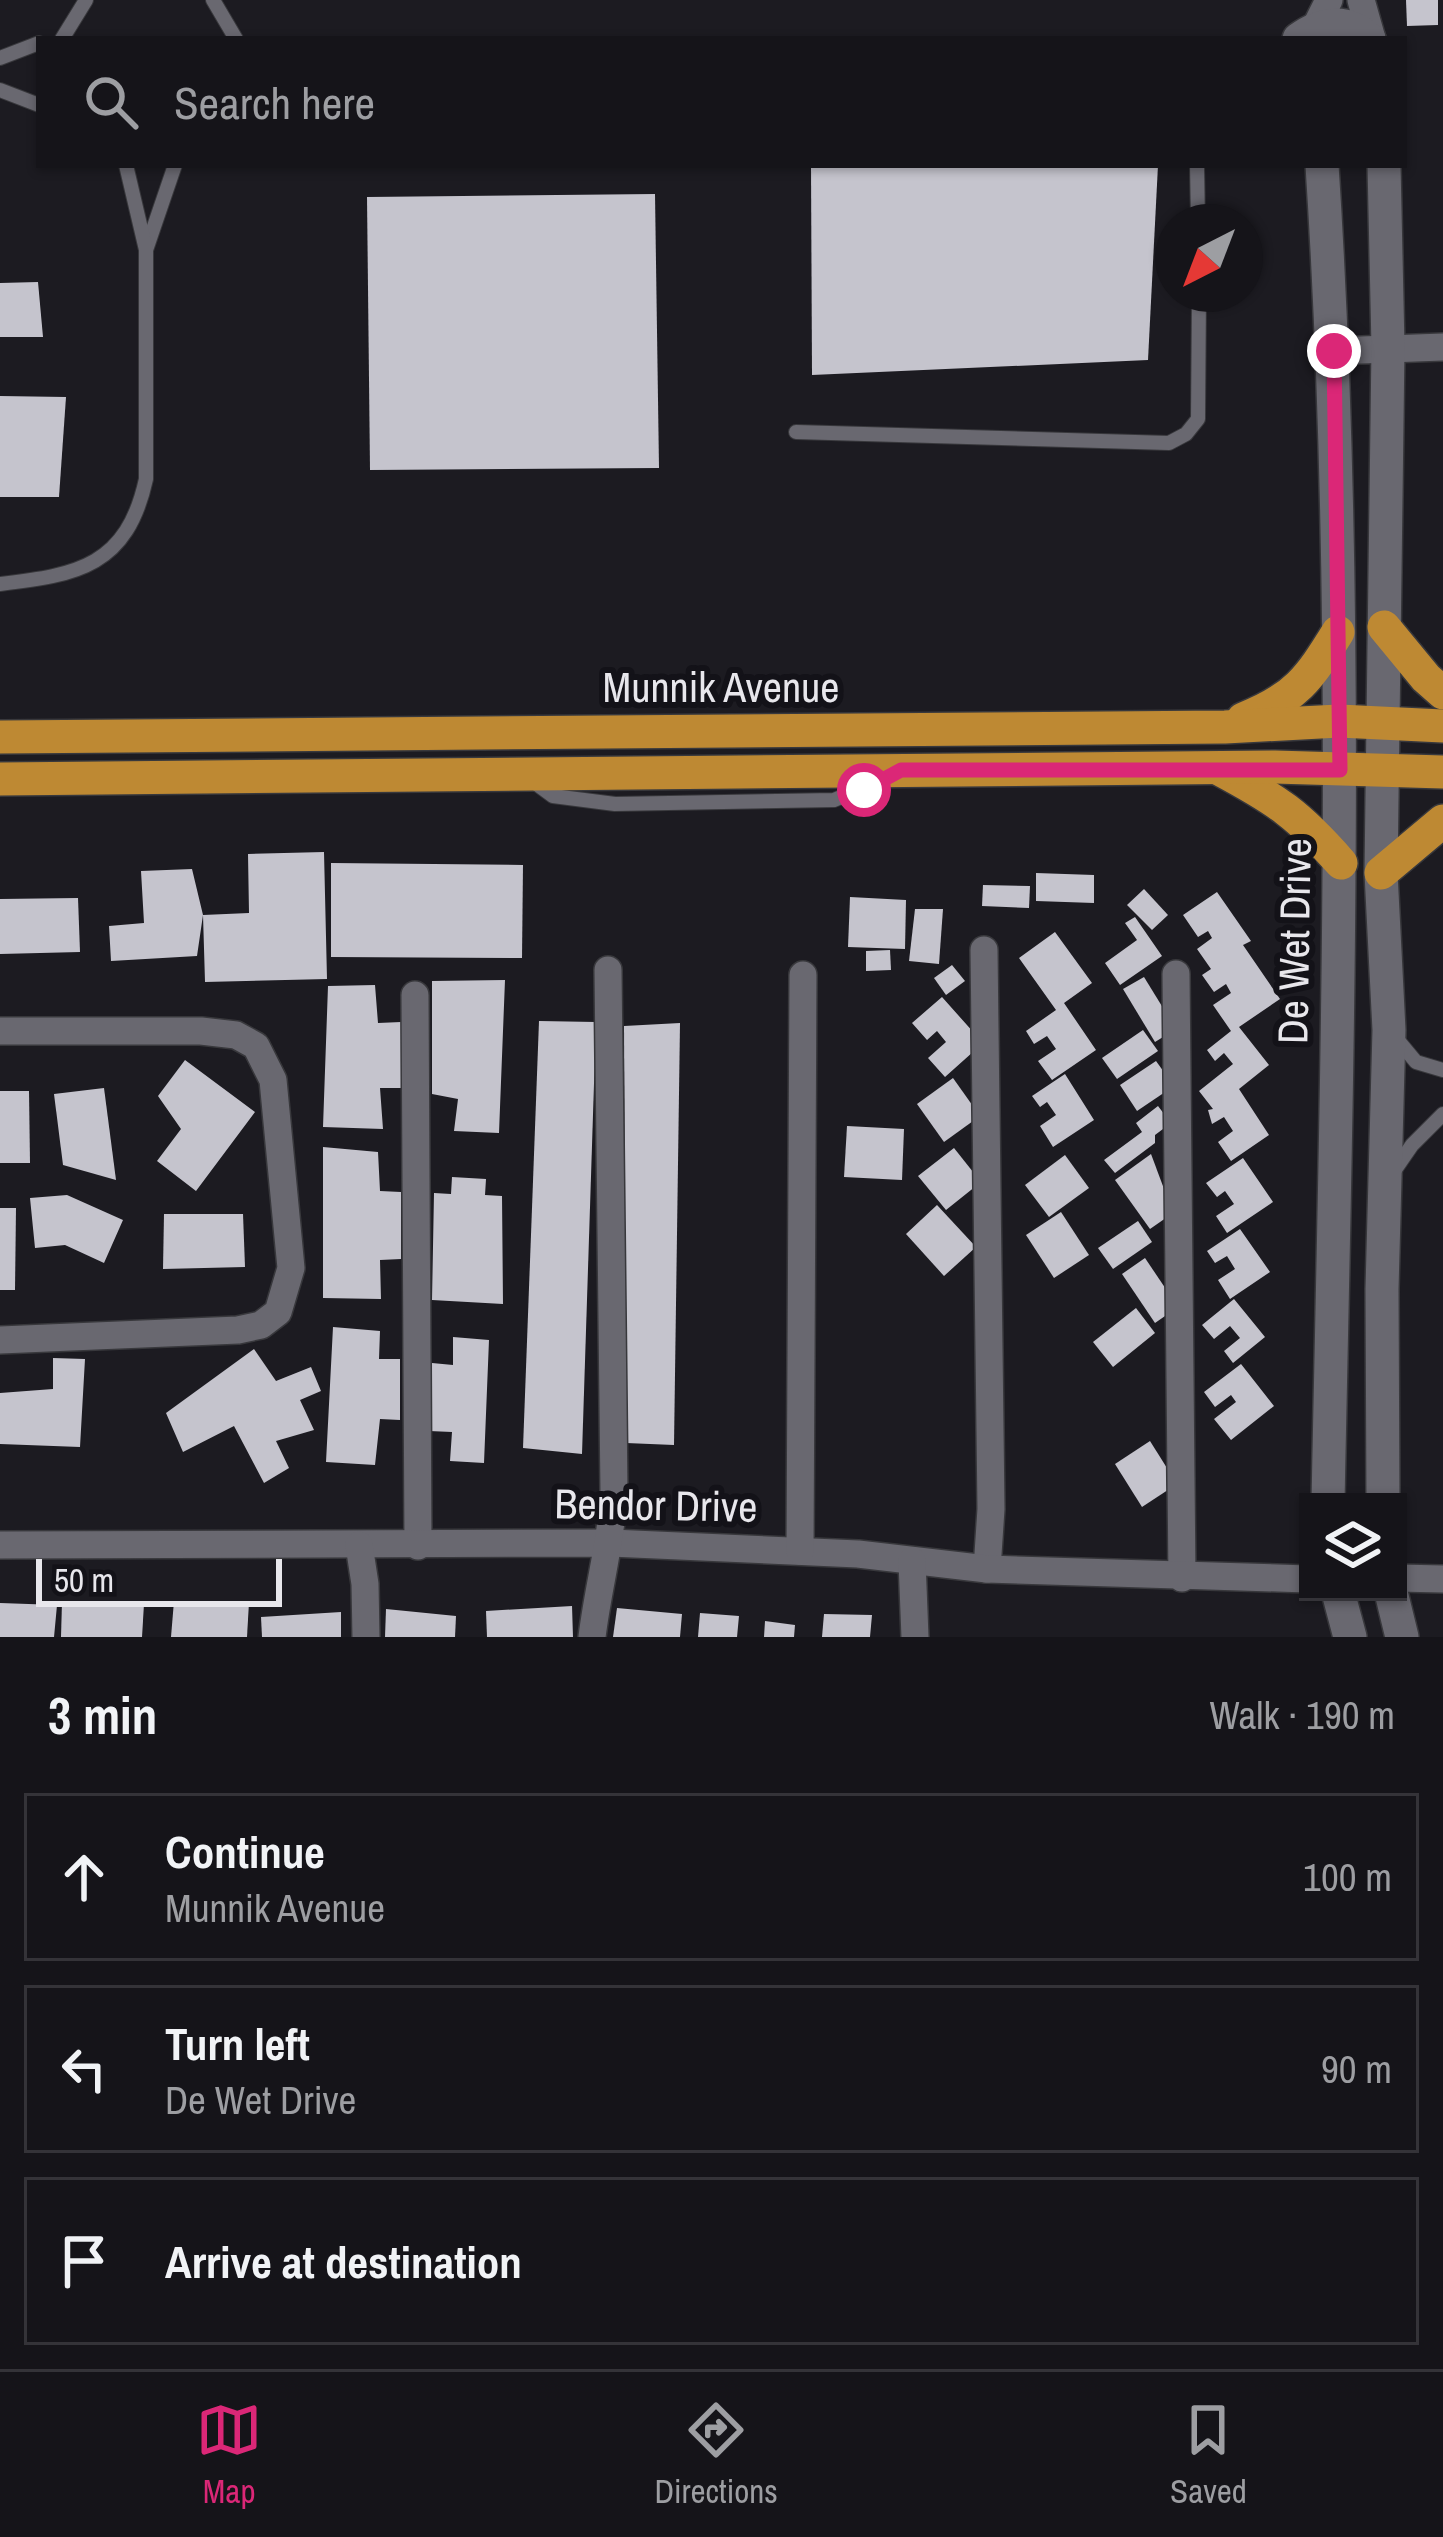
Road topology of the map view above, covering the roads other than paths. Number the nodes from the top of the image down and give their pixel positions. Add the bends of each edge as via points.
1 (86, 0) edge
2 (213, 0) edge
3 (1360, 0) edge
4 (1314, 22) edge
5 (59, 36) edge
6 (234, 36) edge
7 (1365, 36) edge
8 (1370, 36) edge
9 (36, 44) edge
10 (0, 58) edge
11 (0, 90) edge
12 (36, 104) edge
13 (127, 168) edge
14 (174, 168) edge
15 (1197, 168) edge
16 (1322, 168) edge
17 (1384, 168) edge
18 (1198, 204) edge
19 (146, 250) junction
20 (1199, 312) edge
21 (1388, 347) junction
22 (1443, 347) edge
23 (1334, 351) junction
24 (796, 432) dead end
25 (0, 584) edge
26 (1384, 627) junction
27 (1338, 632) junction
28 (1443, 693) edge
29 (1339, 721) junction
30 (1381, 724) junction
31 (1443, 726) edge
32 (1225, 727) junction
33 (0, 737) edge
34 (1217, 768) junction
35 (1340, 770) junction
36 (1382, 772) junction
37 (1443, 772) edge
38 (0, 779) edge
39 (1443, 821) edge
40 (1341, 863) junction
41 (1381, 873) junction
42 (984, 950) dead end
43 (608, 970) dead end
44 (1176, 974) dead end
45 (803, 975) dead end
46 (415, 995) dead end
47 (1389, 1030) junction
48 (0, 1031) edge
49 (1443, 1070) edge
50 (1443, 1114) edge
51 (1385, 1184) junction
52 (0, 1340) edge
53 (1328, 1493) edge
54 (1383, 1493) edge
55 (359, 1544) junction
56 (611, 1544) junction
57 (0, 1545) edge
58 (418, 1546) junction
59 (800, 1551) junction
60 (912, 1561) junction
61 (987, 1569) junction
62 (1182, 1578) junction
63 (1407, 1578) edge
64 (1299, 1580) edge
65 (1443, 1580) edge
66 (1340, 1601) edge
67 (1393, 1601) edge
68 (915, 1628) edge
69 (366, 1637) edge
70 (592, 1637) edge
71 (1350, 1637) edge
72 (1402, 1637) edge

1 - 5 lane
2 - 6 lane
3 - 8 street
4 - 7 street
9 - 10 lane
11 - 12 lane
13 - 19 lane
14 - 19 lane
15 - 18 lane
16 - 23 street, De Wet Drive
17 - 21 street, De Wet Drive
19 - 25 lane via 141,503 128,530 88,568
20 - 24 lane via 1198,419 1169,443
21 - 22 street
21 - 23 street
21 - 26 street, De Wet Drive
23 - 27 street, De Wet Drive
26 - 28 main road
26 - 30 street, De Wet Drive
27 - 29 street, De Wet Drive
27 - 32 main road via 1298,691
29 - 30 main road, Munnik Avenue
29 - 32 main road, Munnik Avenue
29 - 35 street, De Wet Drive
30 - 31 main road, Munnik Avenue
30 - 36 street, De Wet Drive
32 - 33 main road, Munnik Avenue
34 - 35 main road, Munnik Avenue
34 - 38 main road, Munnik Avenue
34 - 40 main road via 1303,820
35 - 36 main road, Munnik Avenue
35 - 40 street, De Wet Drive
36 - 37 main road, Munnik Avenue
36 - 41 street, De Wet Drive
39 - 41 main road
40 - 53 street, De Wet Drive
41 - 47 street, De Wet Drive
42 - 61 street
43 - 56 street
44 - 62 street
45 - 59 street
46 - 58 street
47 - 49 lane via 1416,1062
47 - 51 street, De Wet Drive
48 - 52 street via 201,1031 256,1046 273,1081 291,1268 278,1312 261,1325
50 - 51 lane
51 - 54 street, De Wet Drive
55 - 57 street, Bendor Drive
55 - 58 street, Bendor Drive
55 - 69 street
56 - 58 street, Bendor Drive
56 - 59 street, Bendor Drive
56 - 70 street
59 - 60 street, Bendor Drive
60 - 61 street, Bendor Drive
60 - 68 street
61 - 62 street, Bendor Drive
62 - 64 street, Bendor Drive
63 - 65 street
66 - 71 street
67 - 72 street

